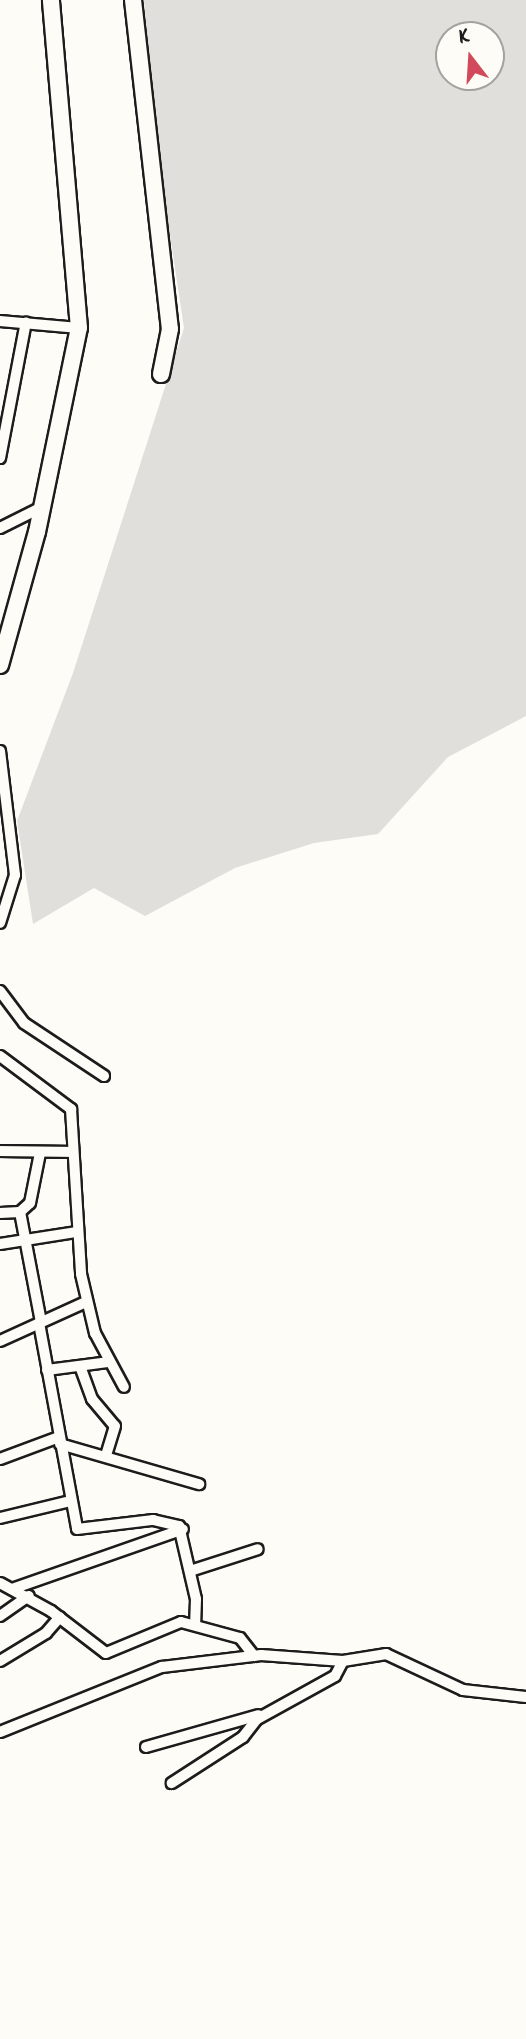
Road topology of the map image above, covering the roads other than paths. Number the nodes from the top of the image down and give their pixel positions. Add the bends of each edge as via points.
1 (51, 0) edge
2 (133, 0) edge
3 (0, 321) edge
4 (26, 322) junction
5 (79, 328) junction
6 (161, 374) dead end
7 (0, 458) edge
8 (42, 507) junction
9 (0, 528) edge
10 (0, 665) edge
11 (0, 751) edge
12 (0, 923) edge
13 (0, 991) edge
14 (1, 1060) edge
15 (104, 1076) dead end
16 (0, 1151) edge
17 (72, 1152) junction
18 (40, 1153) junction
19 (20, 1212) junction
20 (0, 1213) edge
21 (77, 1232) junction
22 (25, 1242) junction
23 (0, 1244) edge
24 (86, 1302) junction
25 (40, 1322) junction
26 (0, 1340) edge
27 (109, 1363) junction
28 (80, 1366) junction
29 (47, 1370) junction
30 (124, 1387) dead end
31 (59, 1441) junction
32 (106, 1456) junction
33 (0, 1459) edge
34 (199, 1484) dead end
35 (71, 1500) junction
36 (0, 1518) edge
37 (183, 1530) junction
38 (258, 1549) dead end
39 (190, 1570) junction
40 (0, 1583) edge
41 (12, 1589) junction
42 (29, 1596) junction
43 (0, 1616) edge
44 (60, 1617) junction
45 (195, 1625) junction
46 (254, 1656) junction
47 (0, 1661) edge
48 (343, 1661) junction
49 (526, 1697) edge
50 (283, 1703) junction
51 (0, 1732) edge
52 (146, 1747) dead end
53 (172, 1783) dead end

1 - 5 street
2 - 6 street via 170,329
3 - 4 street
4 - 5 street
4 - 7 street
5 - 8 street
8 - 9 street
8 - 10 street
11 - 12 street via 15,875
13 - 15 street via 24,1023
14 - 17 street via 71,1109
16 - 18 street
17 - 18 street
17 - 21 street
18 - 19 street via 30,1203
19 - 20 street
19 - 22 street
21 - 22 street
21 - 24 street
22 - 23 street
22 - 25 street
24 - 25 street
24 - 27 street
25 - 26 street
25 - 29 street
27 - 28 street
27 - 30 street
28 - 29 street
28 - 32 street via 92,1399 115,1426
29 - 31 street
31 - 32 street
31 - 33 street
31 - 35 street
32 - 34 street
35 - 36 street
35 - 37 street via 77,1529 153,1520
37 - 39 street
37 - 41 street
38 - 39 street
39 - 45 street
40 - 41 street
41 - 42 street
42 - 43 street
42 - 44 street
44 - 45 street via 106,1653 181,1622
44 - 47 street via 46,1633
45 - 46 street via 240,1638
46 - 48 street
46 - 51 street via 162,1667
48 - 49 street via 386,1654 463,1690
48 - 50 street via 335,1676
50 - 52 street via 197,1736
50 - 53 street

